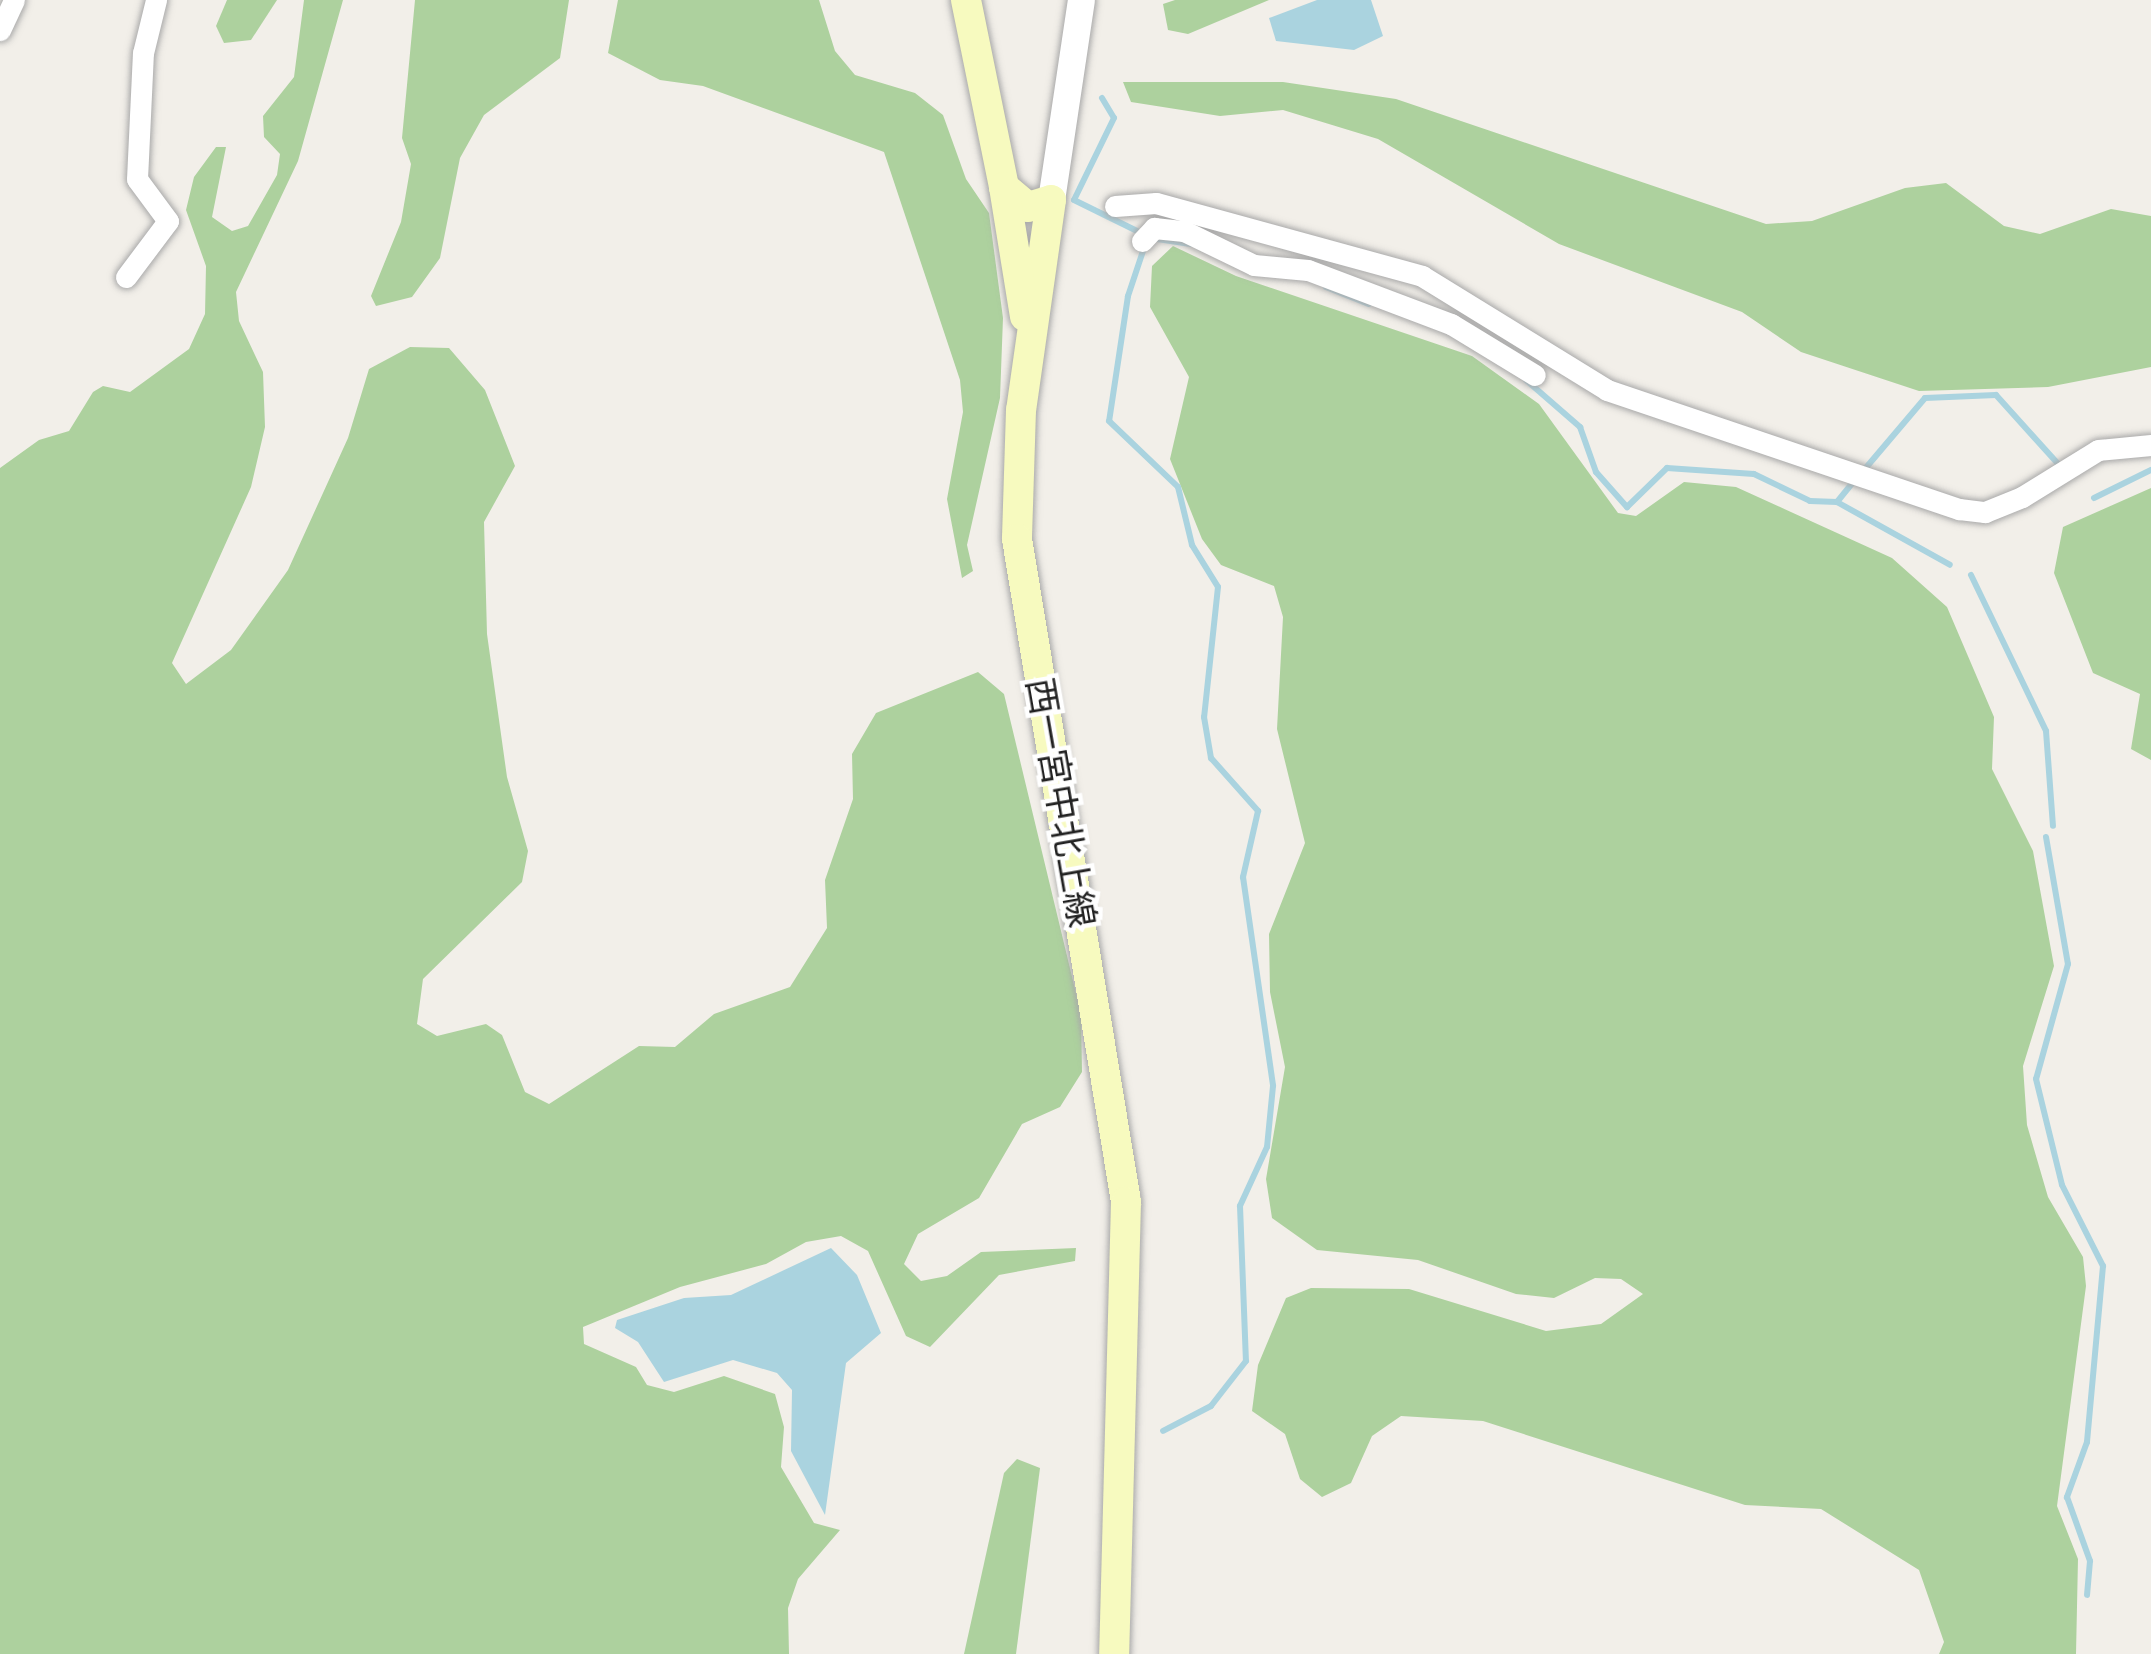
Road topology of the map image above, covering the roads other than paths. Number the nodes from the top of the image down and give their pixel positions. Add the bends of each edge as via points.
1 (14, 0) edge
2 (156, 0) edge
3 (966, 0) edge
4 (1081, 0) edge
5 (0, 30) edge
6 (1004, 188) junction
7 (1051, 200) junction
8 (1115, 206) dead end
9 (1142, 241) dead end
10 (126, 278) dead end
11 (1031, 339) junction
12 (1534, 375) dead end
13 (2151, 445) edge
14 (1114, 1654) edge

1 - 5 street
2 - 10 street via 143,53 137,179 168,221
3 - 6 main road
4 - 7 street
6 - 7 main road via 1028,207
6 - 11 main road
7 - 11 main road, 西一宮中北上線
8 - 13 street via 1156,202 1422,276 1607,390 1959,509 1985,512 2022,497 2098,451
9 - 12 street via 1154,228 1184,231 1254,265 1308,270 1451,324
11 - 14 main road, 西一宮中北上線 via 1017,539 1126,1202

